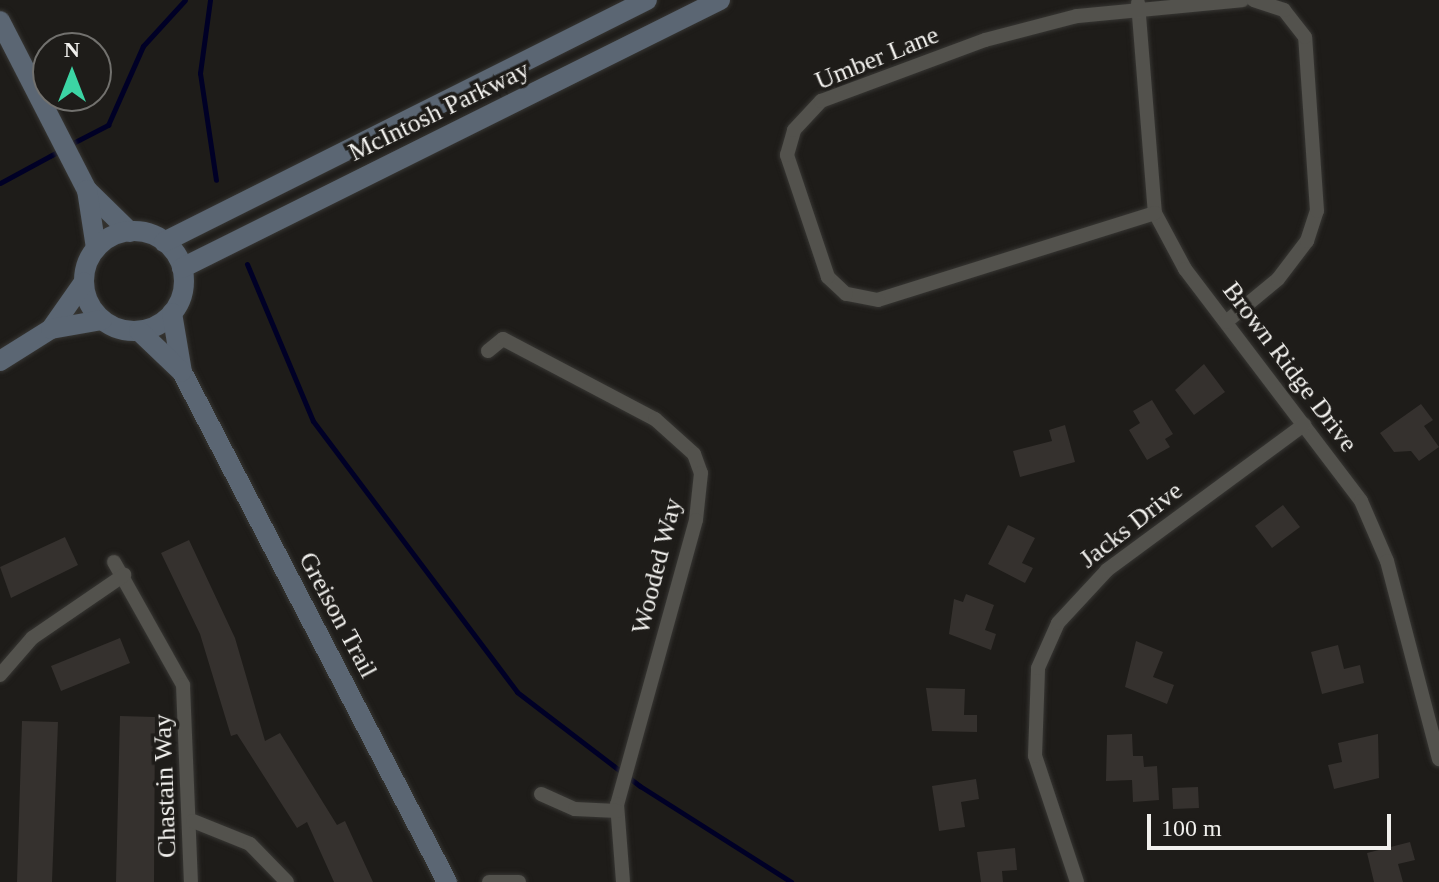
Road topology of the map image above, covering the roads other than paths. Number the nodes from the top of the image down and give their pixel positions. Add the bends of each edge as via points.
1 (647, 0) edge
2 (720, 0) edge
3 (1242, 0) edge
4 (1254, 0) edge
5 (1138, 4) edge
6 (0, 21) edge
7 (87, 190) junction
8 (1155, 213) junction
9 (130, 232) junction
10 (164, 242) junction
11 (96, 248) junction
12 (182, 268) junction
13 (84, 282) junction
14 (172, 313) junction
15 (102, 320) junction
16 (1226, 322) junction
17 (51, 329) junction
18 (139, 331) junction
19 (488, 351) dead end
20 (0, 361) edge
21 (182, 372) junction
22 (1304, 425) junction
23 (114, 562) dead end
24 (124, 575) junction
25 (0, 675) edge
26 (1439, 759) edge
27 (541, 794) dead end
28 (617, 811) junction
29 (193, 821) junction
30 (191, 882) edge
31 (287, 882) edge
32 (447, 882) edge
33 (489, 882) edge
34 (519, 882) edge
35 (623, 882) edge
36 (1077, 882) edge

1 - 10 street, McIntosh Parkway
2 - 12 street, McIntosh Parkway
3 - 5 street, Umber Lane
4 - 16 street via 1284,10 1305,37 1317,211 1307,241 1278,279
5 - 8 street, Brown Ridge Drive
5 - 8 street, Umber Lane via 985,40 821,101 794,130 787,155 828,277 846,294 878,300
6 - 7 street
7 - 9 street
7 - 11 street
8 - 16 street, Brown Ridge Drive via 1185,269
9 - 10 street
9 - 11 street
10 - 12 street
11 - 13 street
12 - 14 street
13 - 15 street
13 - 17 street
14 - 18 street
14 - 21 street, Greison Trail
15 - 17 street
15 - 18 street
16 - 22 street, Brown Ridge Drive
17 - 20 street
18 - 21 street, Greison Trail
19 - 28 street, Wooded Way via 503,339 655,419 683,441 701,473 696,520
21 - 32 street, Greison Trail
22 - 26 street, Brown Ridge Drive via 1361,501 1387,561
22 - 36 street, Jacks Drive via 1107,570 1058,623 1038,668 1035,756
23 - 24 street, Chastain Way
24 - 25 street via 32,638
24 - 29 street, Chastain Way via 183,685
27 - 28 street via 575,809
28 - 35 street, Wooded Way
29 - 30 street, Chastain Way
29 - 31 street via 250,844
33 - 34 street

